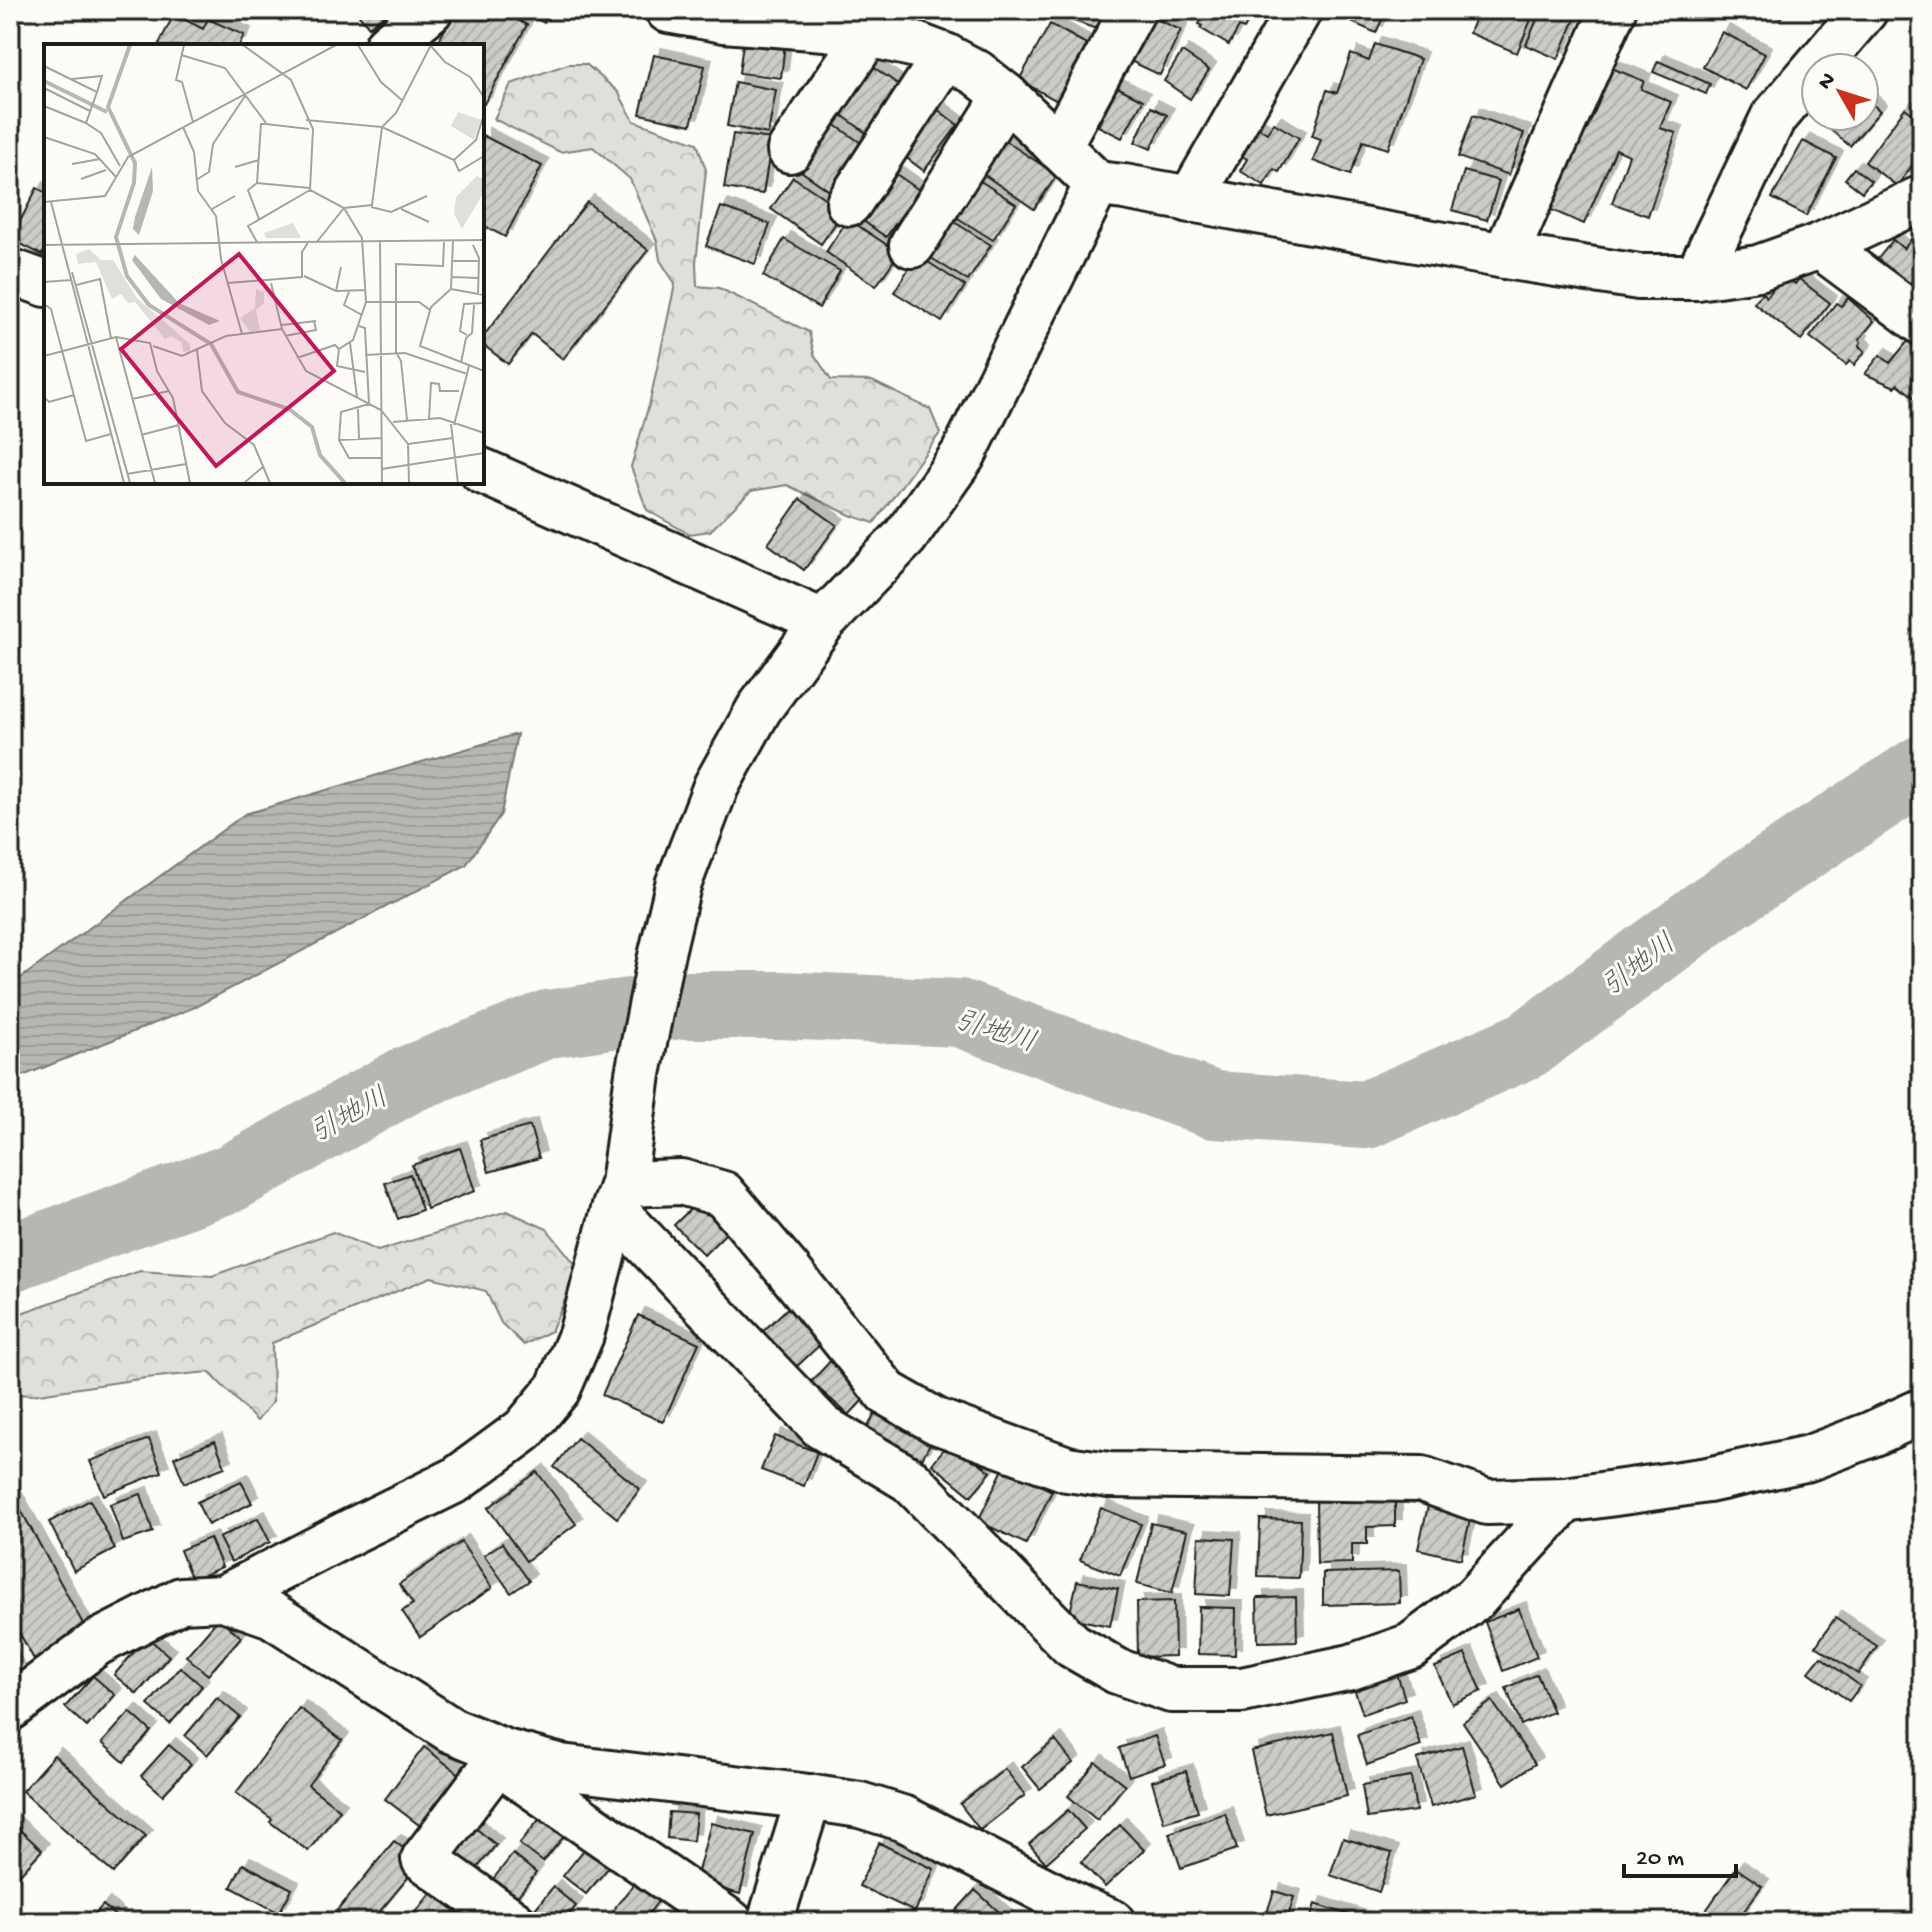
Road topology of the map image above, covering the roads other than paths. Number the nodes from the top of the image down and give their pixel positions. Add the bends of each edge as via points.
1 (430, 10) edge
2 (668, 10) edge
3 (1133, 10) edge
4 (1299, 10) edge
5 (1613, 10) edge
6 (1865, 10) edge
7 (868, 34) junction
8 (389, 44) edge
9 (945, 56) junction
10 (1006, 96) junction
11 (1058, 147) junction
12 (790, 150) dead end
13 (1097, 184) junction
14 (1922, 198) edge
15 (1190, 200) junction
16 (849, 203) dead end
17 (912, 245) dead end
18 (1820, 246) junction
19 (1505, 256) junction
20 (10, 271) edge
21 (1697, 277) junction
22 (44, 283) edge
23 (1922, 322) edge
24 (484, 472) edge
25 (823, 622) junction
26 (618, 1197) junction
27 (1922, 1411) edge
28 (1565, 1500) junction
29 (223, 1598) junction
30 (10, 1708) edge
31 (451, 1730) junction
32 (497, 1762) junction
33 (809, 1797) junction
34 (513, 1922) edge
35 (730, 1922) edge
36 (770, 1922) edge
37 (1112, 1922) edge

1 - 8 street
2 - 7 street
3 - 11 street
4 - 15 street
5 - 19 street
6 - 21 street via 1773,118
7 - 9 street
7 - 12 street
9 - 10 street
9 - 16 street
10 - 11 street
10 - 17 street
11 - 13 street
13 - 15 street
13 - 25 street via 963,455 905,537
14 - 18 street
15 - 19 street
18 - 21 street via 1758,268
18 - 23 street
19 - 21 street via 1639,277
20 - 22 street
24 - 25 street
25 - 26 street via 759,709 716,786 678,885
26 - 28 street via 681,1182 723,1194 887,1393 936,1421 1067,1469 1109,1475 1422,1479 1487,1502
26 - 28 street via 822,1427 910,1480 1072,1645 1117,1671 1171,1690 1242,1690 1351,1667 1411,1646 1475,1598
26 - 29 street via 581,1335 558,1389 524,1430 456,1480
27 - 28 street via 1809,1458 1708,1480
29 - 30 street via 181,1600 97,1643
29 - 31 street via 272,1615
31 - 32 street
31 - 33 street via 561,1767
32 - 34 street via 424,1859
32 - 35 street
33 - 36 street
33 - 37 street via 905,1819

